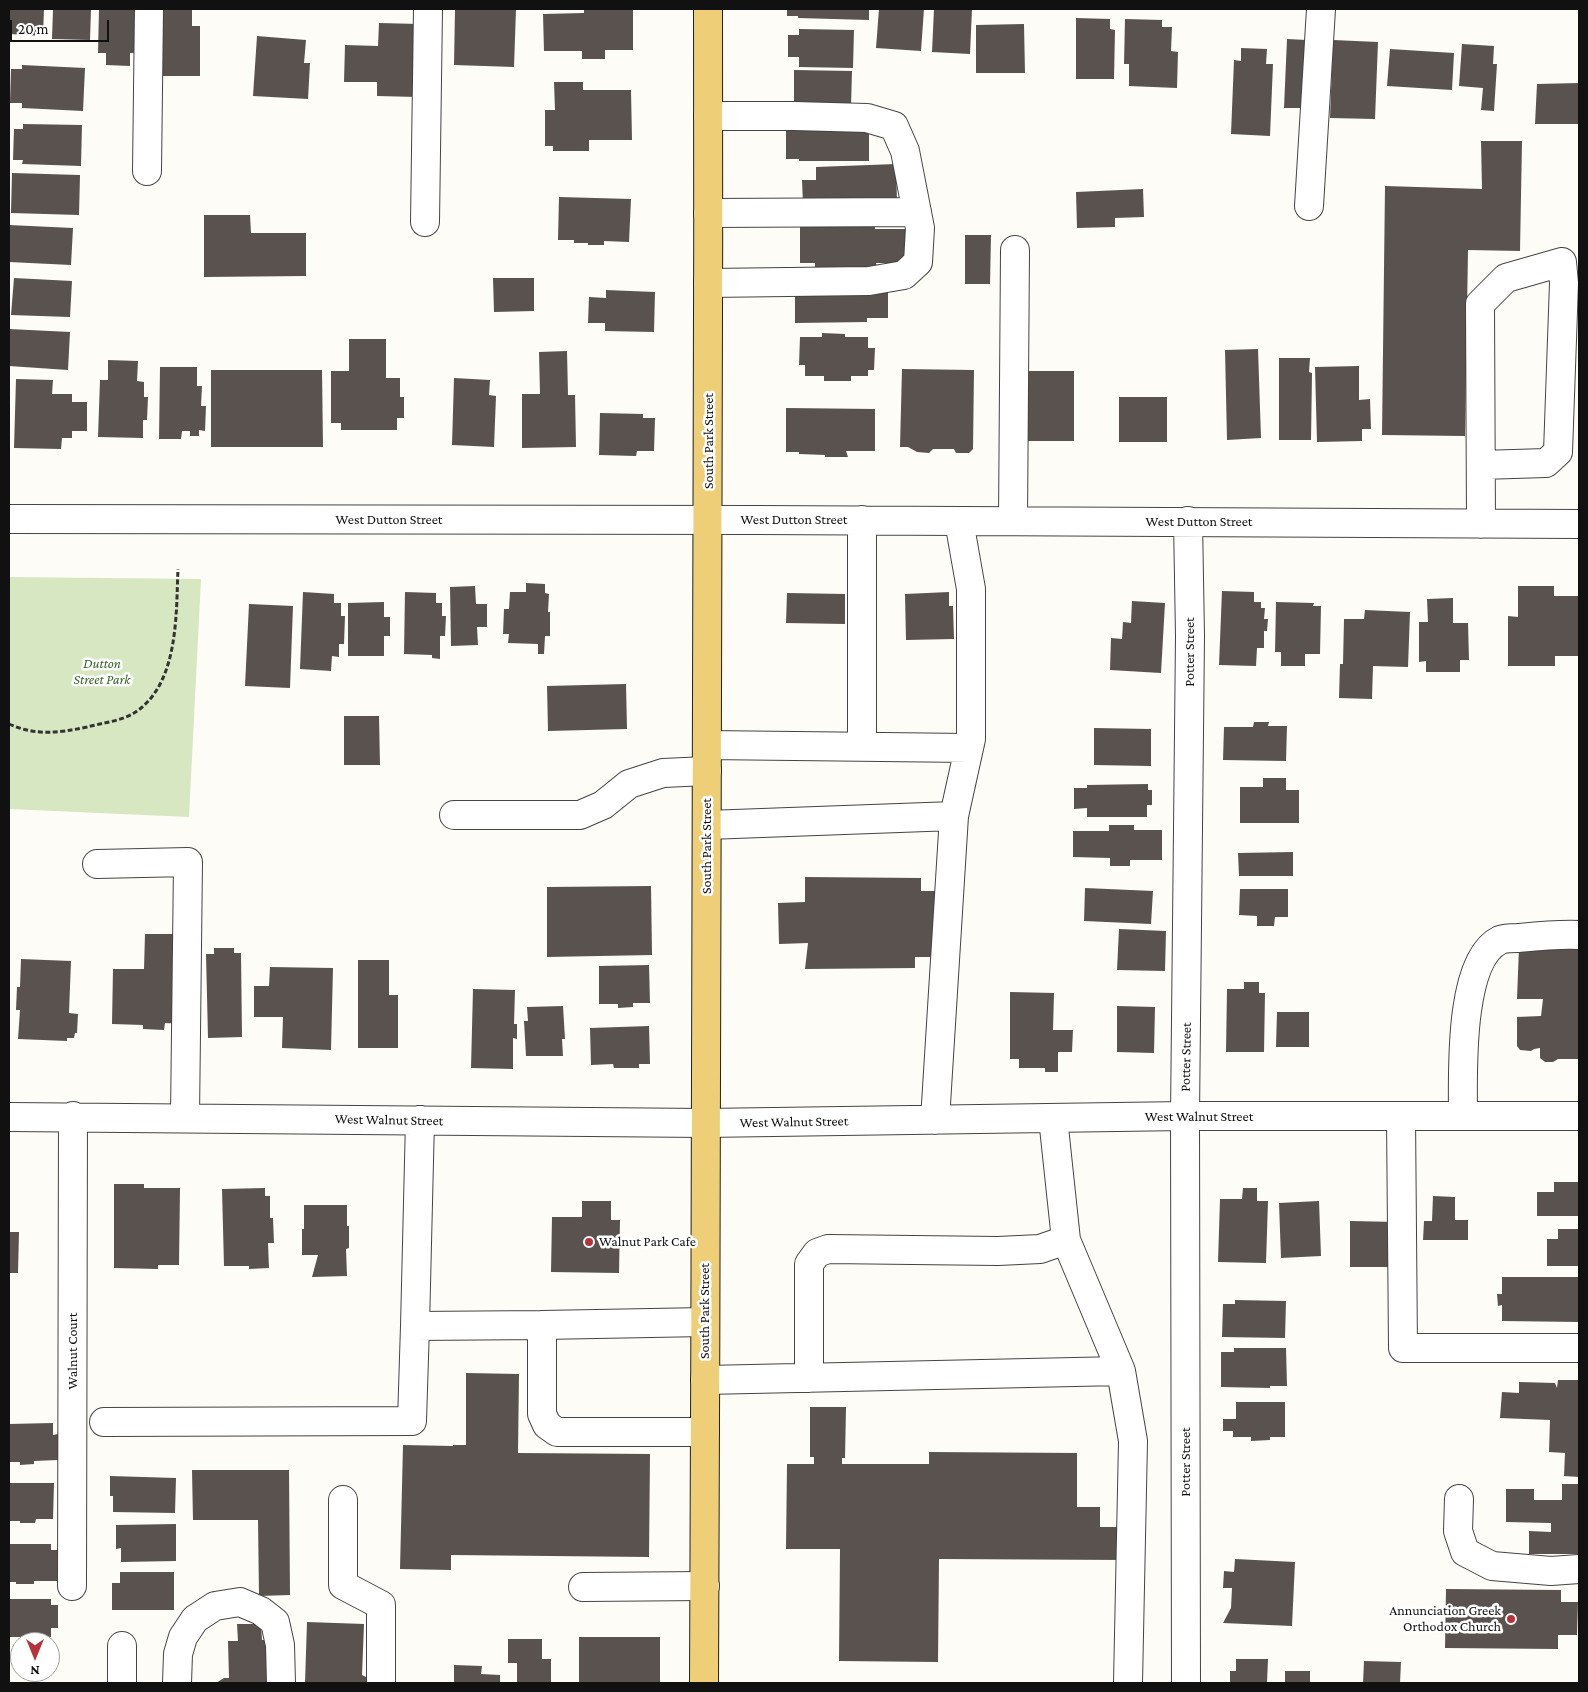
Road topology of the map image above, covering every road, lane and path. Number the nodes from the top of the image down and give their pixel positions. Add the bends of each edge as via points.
1 (149, 9) edge
2 (428, 9) edge
3 (708, 9) edge
4 (1321, 9) edge
5 (708, 116) junction
6 (147, 170) dead end
7 (1309, 206) dead end
8 (917, 212) junction
9 (708, 213) junction
10 (425, 222) dead end
11 (1015, 250) dead end
12 (708, 283) junction
13 (1481, 465) junction
14 (9, 519) edge
15 (709, 520) junction
16 (862, 520) junction
17 (959, 521) junction
18 (1013, 521) junction
19 (1188, 522) junction
20 (1481, 524) junction
21 (1579, 524) edge
22 (178, 569) dead end
23 (9, 724) edge
24 (862, 746) junction
25 (969, 748) junction
26 (707, 758) junction
27 (454, 815) dead end
28 (954, 816) junction
29 (707, 825) junction
30 (97, 864) dead end
31 (1579, 935) edge
32 (9, 1116) edge
33 (73, 1116) junction
34 (1185, 1116) junction
35 (1401, 1116) junction
36 (1463, 1116) junction
37 (1579, 1116) edge
38 (185, 1117) junction
39 (1054, 1118) junction
40 (420, 1120) junction
41 (935, 1120) junction
42 (705, 1123) junction
43 (1066, 1240) junction
44 (705, 1322) junction
45 (542, 1325) junction
46 (415, 1326) junction
47 (1579, 1348) edge
48 (1121, 1371) junction
49 (809, 1378) junction
50 (705, 1380) junction
51 (104, 1422) dead end
52 (705, 1432) junction
53 (1460, 1499) dead end
54 (343, 1500) dead end
55 (1579, 1569) edge
56 (72, 1586) dead end
57 (705, 1586) junction
58 (583, 1587) dead end
59 (122, 1646) dead end
60 (122, 1683) edge
61 (177, 1683) edge
62 (281, 1683) edge
63 (381, 1683) edge
64 (704, 1683) edge
65 (1128, 1683) edge
66 (1186, 1683) edge

1 - 6 street
2 - 10 street
3 - 5 main road, South Park Street
4 - 7 street
5 - 8 street via 867,118 894,126 905,151
5 - 9 main road, South Park Street
8 - 9 street
8 - 12 street via 920,228 918,262 904,275 869,280
9 - 12 main road, South Park Street
11 - 18 street
12 - 15 main road, South Park Street
13 - 13 street via 1480,304 1506,278 1562,262 1558,452 1546,463
13 - 20 street
14 - 15 street, West Dutton Street
15 - 16 street, West Dutton Street
15 - 26 main road, South Park Street
16 - 17 street, West Dutton Street
16 - 24 street
17 - 18 street, West Dutton Street
17 - 25 street via 970,589
18 - 19 street, West Dutton Street
19 - 20 street, West Dutton Street
19 - 34 street, Potter Street via 1190,646
20 - 21 street, West Dutton Street
22 - 23 path via 175,632 170,658 151,699 134,713 83,728 33,733
24 - 25 street
24 - 26 street
25 - 28 street
26 - 27 street via 629,784 603,805 580,815
26 - 29 main road, South Park Street
28 - 29 street
28 - 41 street
29 - 42 main road, South Park Street
30 - 38 street via 188,862
31 - 36 street via 1500,940 1484,953 1468,996
32 - 33 street, West Walnut Street
33 - 38 street, West Walnut Street
33 - 56 street, Walnut Court
34 - 35 street, West Walnut Street
34 - 39 street, West Walnut Street
34 - 66 street, Potter Street
35 - 36 street, West Walnut Street
35 - 47 street via 1403,1348
36 - 37 street, West Walnut Street
38 - 40 street, West Walnut Street
39 - 41 street, West Walnut Street
39 - 43 street
40 - 42 street, West Walnut Street
40 - 46 street
41 - 42 street, West Walnut Street
42 - 44 main road, South Park Street
43 - 48 street
43 - 49 street via 1040,1249 998,1252 828,1249 817,1253 809,1264
44 - 45 street
44 - 50 main road, South Park Street
45 - 46 street
45 - 52 street via 542,1414 547,1425 557,1432
46 - 51 street via 412,1422
48 - 49 street
48 - 65 street via 1133,1441
49 - 50 street
50 - 52 main road, South Park Street
52 - 57 main road, South Park Street
53 - 55 street via 1458,1531 1465,1552 1492,1566 1551,1571
54 - 63 street via 343,1585 381,1605
57 - 58 street
57 - 64 main road, South Park Street
59 - 60 street
61 - 62 street via 178,1654 183,1637 195,1620 215,1606 240,1602 261,1611 275,1622 280,1645

